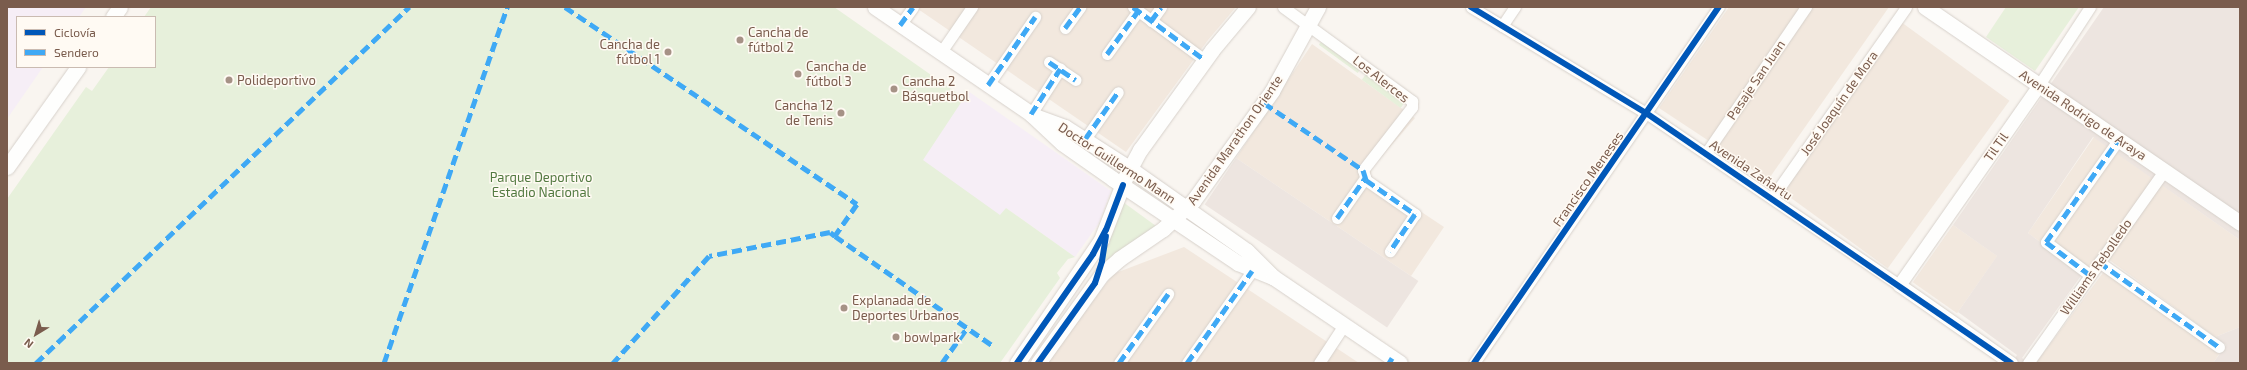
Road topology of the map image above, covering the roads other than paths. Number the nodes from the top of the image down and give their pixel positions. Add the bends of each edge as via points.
1 (120, 7) edge
2 (875, 7) edge
3 (913, 7) edge
4 (972, 7) edge
5 (1080, 7) edge
6 (1161, 7) edge
7 (1248, 7) edge
8 (1283, 7) edge
9 (1318, 7) edge
10 (1471, 7) edge
11 (1515, 7) edge
12 (1719, 7) edge
13 (1806, 7) edge
14 (1906, 7) edge
15 (1925, 7) edge
16 (2090, 7) edge
17 (1135, 9) edge
18 (114, 16) edge
19 (1035, 17) dead end
20 (1151, 21) junction
21 (900, 25) junction
22 (1308, 25) junction
23 (1502, 26) junction
24 (1065, 28) dead end
25 (941, 52) junction
26 (1107, 54) dead end
27 (1205, 60) junction
28 (1049, 62) dead end
29 (77, 68) edge
30 (1060, 69) junction
31 (1076, 80) dead end
32 (988, 85) junction
33 (2039, 85) junction
34 (1118, 92) dead end
35 (1646, 113) junction
36 (1031, 114) junction
37 (1085, 139) junction
38 (2119, 139) junction
39 (1706, 153) junction
40 (7, 167) edge
41 (1129, 168) junction
42 (2164, 171) junction
43 (1365, 178) junction
44 (1123, 185) junction
45 (1160, 190) junction
46 (1772, 198) junction
47 (1186, 209) junction
48 (1337, 218) dead end
49 (1174, 220) junction
50 (2240, 223) edge
51 (1200, 237) junction
52 (1148, 239) junction
53 (1390, 251) dead end
54 (2099, 262) junction
55 (1252, 271) junction
56 (2090, 275) junction
57 (1273, 277) junction
58 (1899, 285) junction
59 (1168, 294) dead end
60 (1344, 325) junction
61 (2218, 347) dead end
62 (1394, 361) edge
63 (1017, 363) edge
64 (1038, 363) edge
65 (1119, 363) edge
66 (1187, 363) edge
67 (1319, 363) edge
68 (1474, 363) edge
69 (2012, 363) edge
70 (2028, 363) edge

1 - 18 main road
2 - 21 main road, Doctor Guillermo Mann
3 - 21 street
4 - 25 street
5 - 24 street
6 - 20 street
7 - 27 main road
8 - 22 street, Los Alerces
9 - 22 main road, Avenida Marathon Oriente
10 - 23 street, Avenida Zañartu
11 - 23 street
12 - 35 street, Francisco Meneses
13 - 39 street, Pasaje San Juan
14 - 46 street, José Joaquín de Mora
15 - 33 main road, Avenida Rodrigo de Araya
16 - 33 street, Til Til
17 - 20 street
17 - 26 street
19 - 32 street
20 - 27 street
21 - 25 main road, Doctor Guillermo Mann
22 - 43 street, Los Alerces via 1412,101 1412,107 1365,167
22 - 47 main road, Avenida Marathon Oriente via 1272,92
23 - 35 street, Avenida Zañartu
25 - 32 main road, Doctor Guillermo Mann
27 - 41 main road
28 - 30 street
29 - 40 main road
30 - 31 street
30 - 36 street
32 - 36 main road, Doctor Guillermo Mann
33 - 38 main road, Avenida Rodrigo de Araya
33 - 58 street, Til Til
34 - 37 street
35 - 39 street, Avenida Zañartu
35 - 68 street, Francisco Meneses
36 - 37 main road, Doctor Guillermo Mann via 1057,123
36 - 44 main road, Doctor Guillermo Mann via 1062,143
37 - 41 main road, Doctor Guillermo Mann
38 - 42 main road, Avenida Rodrigo de Araya
38 - 56 street via 2046,242
39 - 46 street, Avenida Zañartu
41 - 44 main road
41 - 45 main road, Doctor Guillermo Mann
42 - 50 main road, Avenida Rodrigo de Araya
42 - 54 street, Williams Rebolledo
43 - 48 street
43 - 53 street via 1415,214
44 - 45 main road
44 - 49 main road, Doctor Guillermo Mann
44 - 63 main road via 1106,230 1093,254
45 - 47 main road, Doctor Guillermo Mann
46 - 58 street, Avenida Zañartu
47 - 49 main road, Avenida Marathon Oriente
47 - 57 main road, Doctor Guillermo Mann via 1251,254
49 - 51 main road, Doctor Guillermo Mann
49 - 52 main road, Avenida Marathon Oriente
51 - 52 main road via 1173,234
51 - 55 main road, Doctor Guillermo Mann
52 - 64 main road, Avenida Marathon Oriente via 1119,259 1095,283
54 - 56 street, Williams Rebolledo
54 - 61 street
55 - 57 main road, Doctor Guillermo Mann
55 - 66 street
56 - 70 street, Williams Rebolledo
57 - 60 main road, Doctor Guillermo Mann
58 - 69 street, Avenida Zañartu
59 - 65 street
60 - 62 main road, Doctor Guillermo Mann
60 - 67 street

